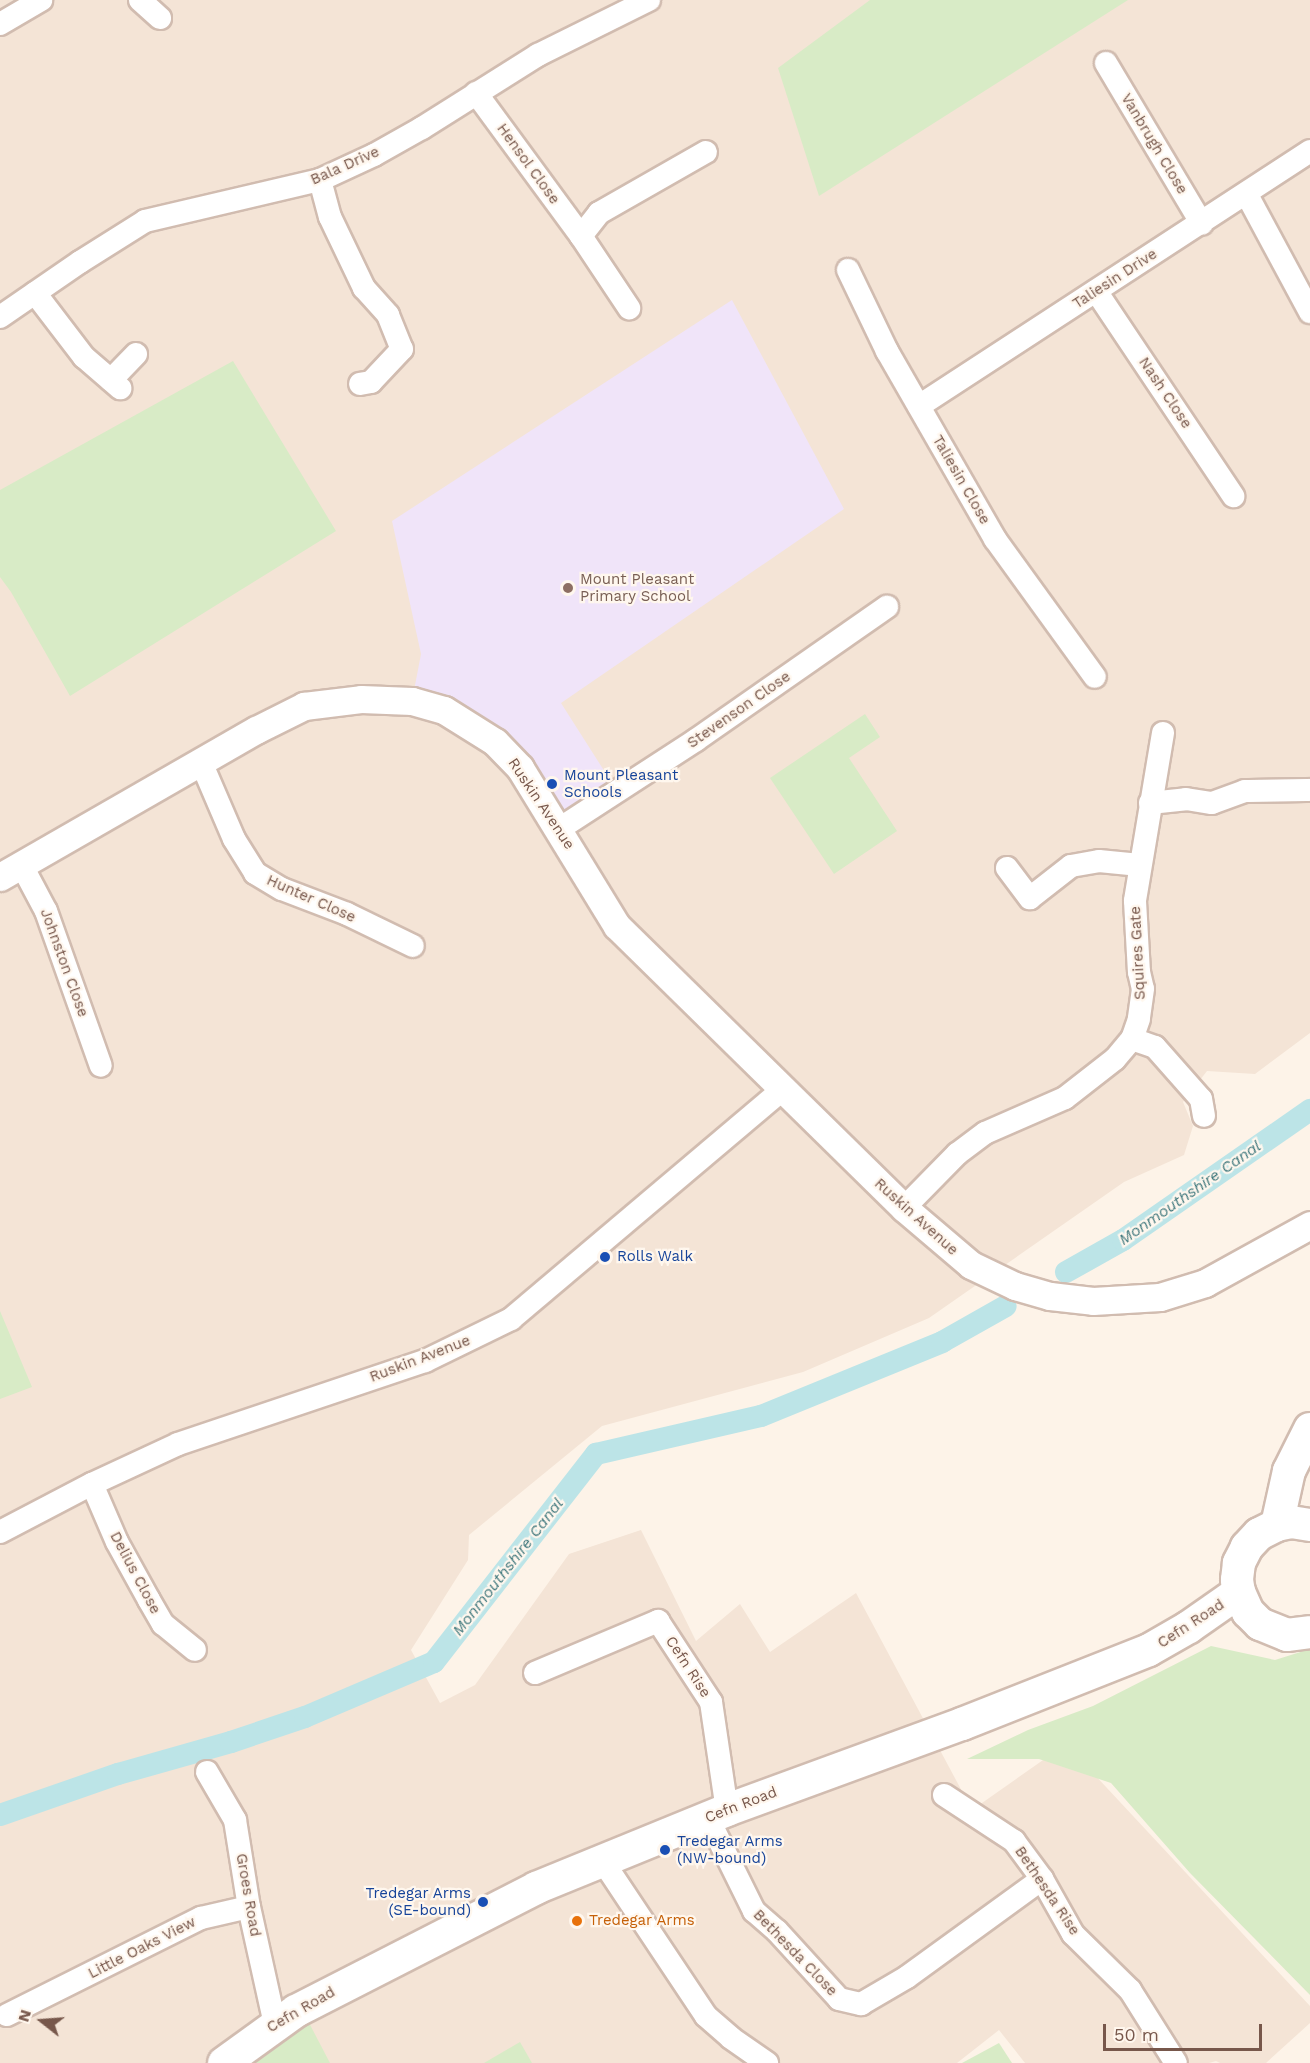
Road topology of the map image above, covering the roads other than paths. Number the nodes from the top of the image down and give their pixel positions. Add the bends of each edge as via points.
1 (40, 0) edge
2 (140, 0) edge
3 (644, 1) edge
4 (160, 18) dead end
5 (1, 21) edge
6 (1106, 63) dead end
7 (476, 93) junction
8 (1310, 151) edge
9 (706, 152) dead end
10 (320, 180) junction
11 (1247, 195) junction
12 (1202, 224) junction
13 (581, 236) junction
14 (848, 270) dead end
15 (1096, 291) junction
16 (35, 293) junction
17 (629, 308) dead end
18 (1310, 312) edge
19 (0, 317) edge
20 (136, 354) dead end
21 (360, 384) dead end
22 (919, 406) junction
23 (1233, 496) dead end
24 (887, 607) dead end
25 (1095, 677) dead end
26 (1163, 733) dead end
27 (201, 762) junction
28 (1310, 790) edge
29 (1150, 803) junction
30 (559, 829) junction
31 (1140, 865) junction
32 (1007, 868) dead end
33 (11, 870) edge
34 (413, 946) dead end
35 (1132, 1040) junction
36 (101, 1066) dead end
37 (782, 1090) junction
38 (1204, 1116) dead end
39 (904, 1208) junction
40 (1310, 1224) edge
41 (1310, 1429) edge
42 (92, 1484) junction
43 (1277, 1525) junction
44 (1310, 1525) edge
45 (0, 1532) edge
46 (1239, 1592) junction
47 (1310, 1632) edge
48 (195, 1650) dead end
49 (536, 1673) dead end
50 (207, 1772) dead end
51 (944, 1795) dead end
52 (717, 1814) junction
53 (602, 1860) junction
54 (1042, 1879) junction
55 (249, 1907) junction
56 (7, 2015) dead end
57 (274, 2024) junction
58 (224, 2063) edge
59 (767, 2063) edge
60 (1176, 2063) edge

1 - 5 street
2 - 4 street
3 - 7 street, Bala Drive via 538,55
6 - 12 street, Vanbrugh Close
7 - 10 street, Bala Drive via 374,155
7 - 13 street, Hensol Close
8 - 11 street, Taliesin Drive
9 - 13 street via 599,213
10 - 16 street, Bala Drive via 145,221
10 - 21 street via 330,217 364,288 388,315 402,349 371,382
11 - 12 street, Taliesin Drive
11 - 18 street
12 - 15 street, Taliesin Drive
13 - 17 street, Hensol Close
14 - 22 street, Taliesin Close
15 - 22 street, Taliesin Drive
15 - 23 street, Nash Close
16 - 19 street, Bala Drive
16 - 20 street via 84,357 116,384
22 - 25 street, Taliesin Close via 995,539
24 - 30 street, Stevenson Close via 696,740
26 - 29 street, Squires Gate
27 - 30 street, Ruskin Avenue via 304,706 361,699 412,701 444,710 495,742 520,768
27 - 33 street, Ruskin Avenue
27 - 34 street, Hunter Close via 234,839 255,873 282,889
28 - 29 street via 1245,791 1212,802 1186,799
29 - 31 street, Squires Gate
30 - 37 street, Ruskin Avenue via 617,926
31 - 32 street via 1099,861 1071,866 1030,898
31 - 35 street, Squires Gate via 1135,901 1143,989
33 - 36 street, Johnston Close via 46,910
35 - 38 street via 1155,1047 1201,1099
35 - 39 street, Squires Gate via 1115,1059 1065,1098 985,1133 957,1154
37 - 39 street, Ruskin Avenue
37 - 42 street, Ruskin Avenue via 511,1319 425,1361 178,1444
39 - 40 street, Ruskin Avenue via 971,1265 1050,1296 1092,1301 1160,1297 1205,1283
41 - 43 main road via 1289,1471
42 - 45 street, Ruskin Avenue
42 - 48 street, Delius Close via 148,1600 163,1624
43 - 44 main road
43 - 46 main road via 1259,1534 1247,1547 1239,1563
46 - 47 main road via 1248,1612 1260,1624 1287,1635
46 - 52 main road, Cefn Road via 1149,1650
49 - 52 street, Cefn Rise via 658,1622 711,1702
50 - 55 street, Groes Road via 235,1820
51 - 54 street, Bethesda Rise via 1014,1841
52 - 53 main road, Cefn Road
52 - 54 street, Bethesda Close via 754,1911 839,1999 861,2004 907,1977
53 - 57 main road, Cefn Road via 536,1888
53 - 59 street via 706,2016
54 - 60 street, Bethesda Rise via 1073,1934 1130,1989
55 - 56 street, Little Oaks View via 201,1918
55 - 57 street, Groes Road
57 - 58 main road, Cefn Road

